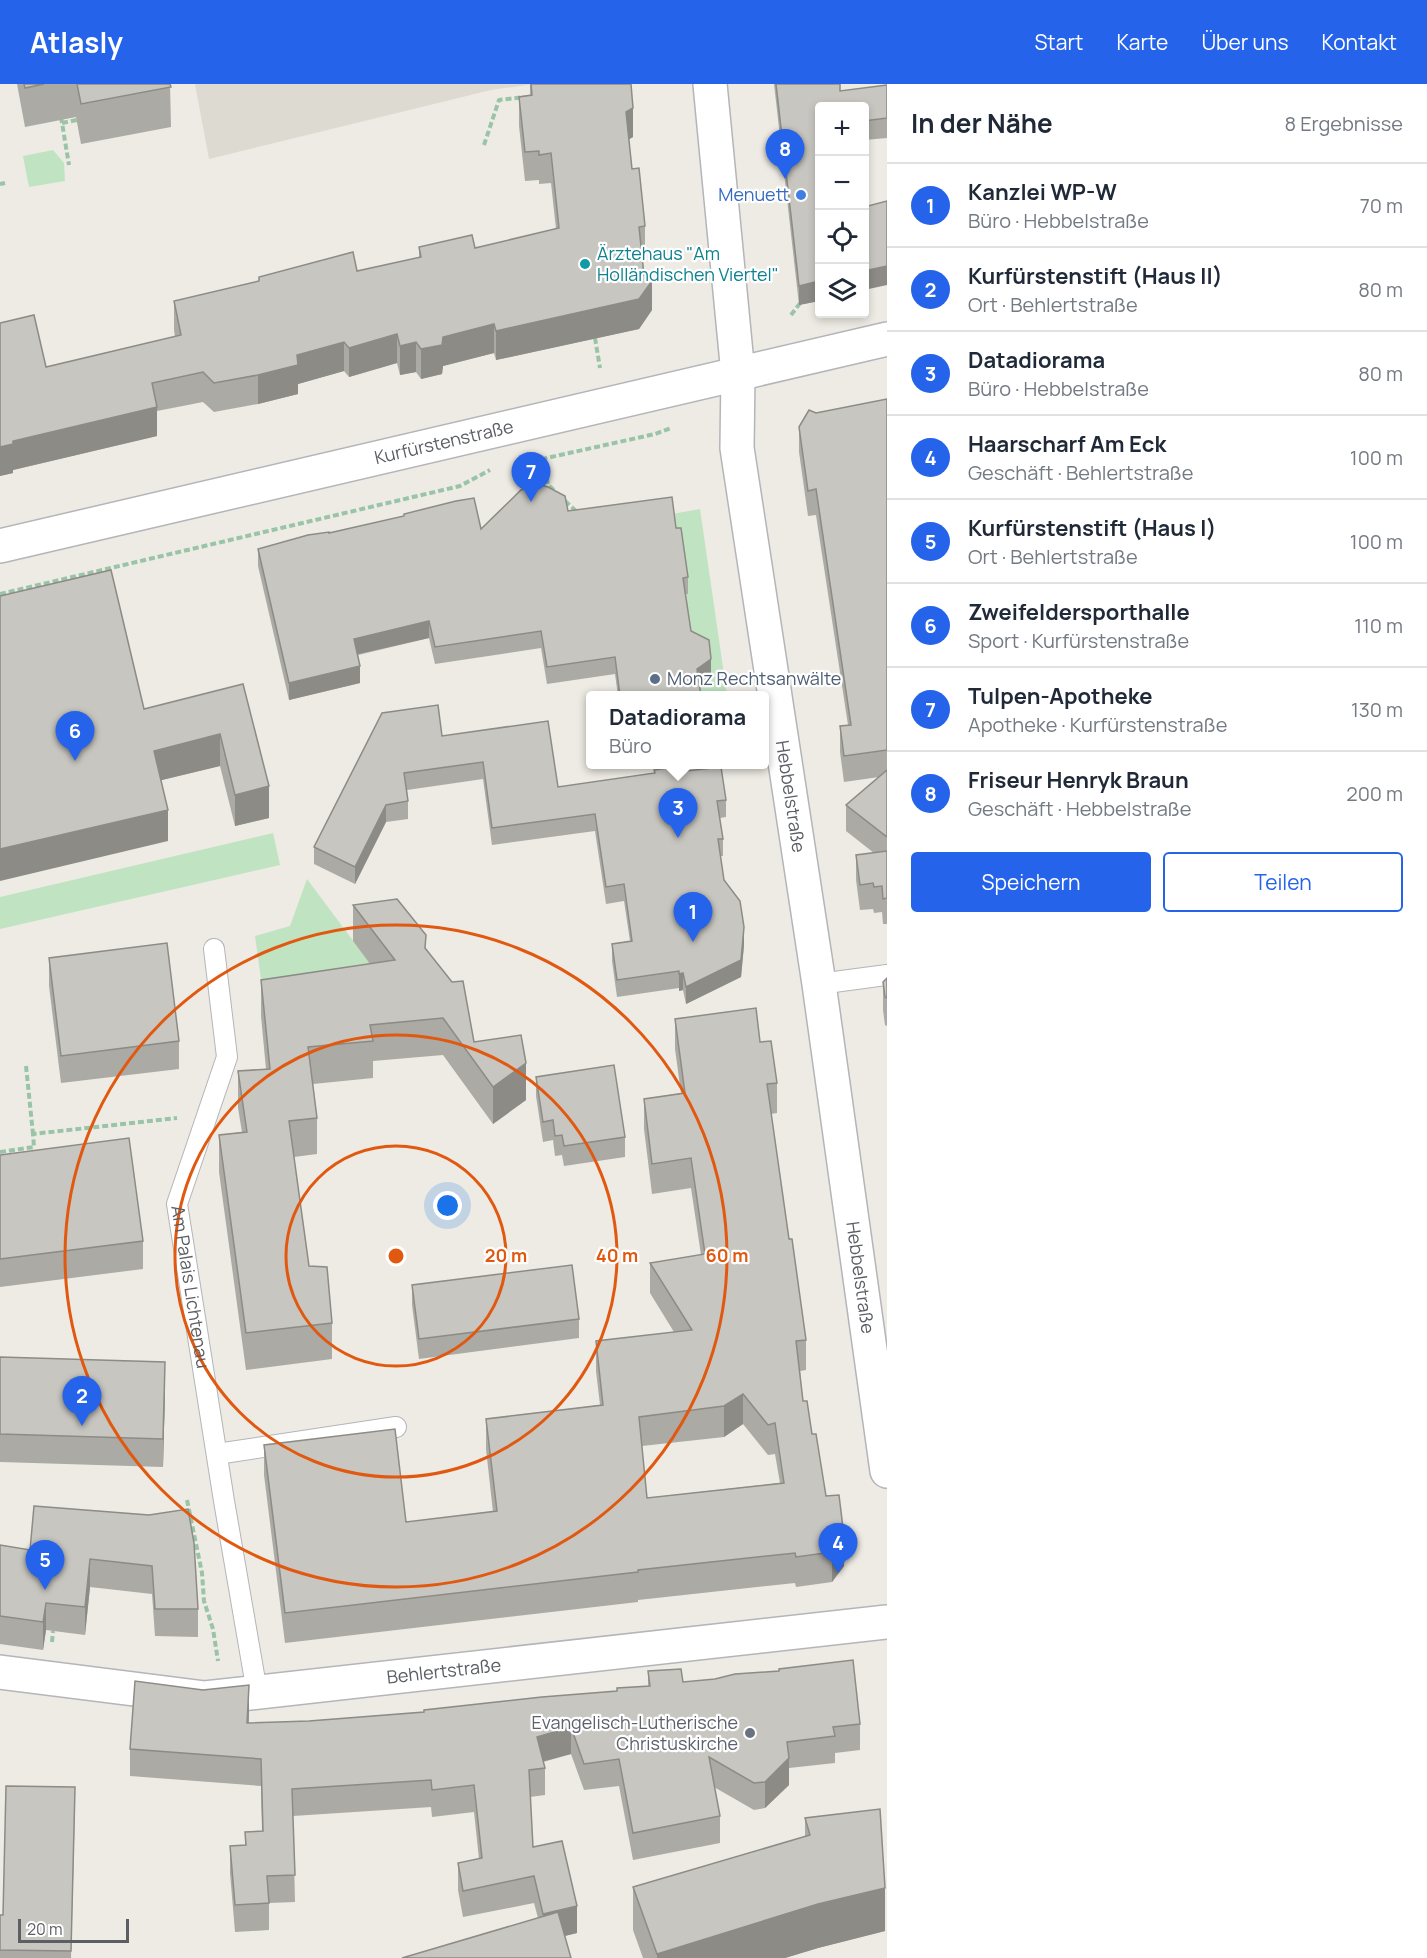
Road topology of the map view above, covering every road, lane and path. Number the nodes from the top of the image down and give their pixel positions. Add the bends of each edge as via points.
1 (710, 84) edge
2 (534, 95) edge
3 (60, 112) dead end
4 (76, 120) edge
5 (62, 123) junction
6 (484, 145) dead end
7 (69, 165) dead end
8 (801, 302) edge
9 (791, 315) dead end
10 (595, 338) dead end
11 (887, 339) edge
12 (600, 368) dead end
13 (738, 374) junction
14 (673, 428) dead end
15 (544, 460) junction
16 (513, 466) dead end
17 (492, 469) dead end
18 (556, 492) edge
19 (564, 500) edge
20 (579, 515) edge
21 (0, 546) edge
22 (0, 594) edge
23 (214, 949) dead end
24 (887, 975) edge
25 (819, 984) junction
26 (26, 1066) dead end
27 (149, 1122) dead end
28 (33, 1134) junction
29 (0, 1152) edge
30 (396, 1426) dead end
31 (217, 1454) junction
32 (887, 1471) edge
33 (187, 1500) dead end
34 (887, 1622) edge
35 (0, 1672) edge
36 (257, 1692) junction
37 (223, 1696) junction

1 - 13 street, Hebbelstraße
2 - 6 path via 499,99
3 - 5 path
4 - 5 path
5 - 7 path
8 - 9 path
10 - 12 path
11 - 13 street, Kurfürstenstraße
13 - 21 street, Kurfürstenstraße
13 - 25 street, Hebbelstraße via 737,448
14 - 15 path
15 - 16 path
15 - 18 path via 548,485
17 - 22 path via 460,486
19 - 20 path
23 - 31 lane, Am Palais Lichtenau via 227,1057 177,1204
24 - 25 lane
25 - 32 street, Hebbelstraße
26 - 28 path
27 - 28 path
28 - 29 path via 34,1148
30 - 31 lane
31 - 36 lane, Am Palais Lichtenau
33 - 37 path
34 - 36 street, Behlertstraße
35 - 37 street, Behlertstraße via 205,1698
36 - 37 street, Behlertstraße

